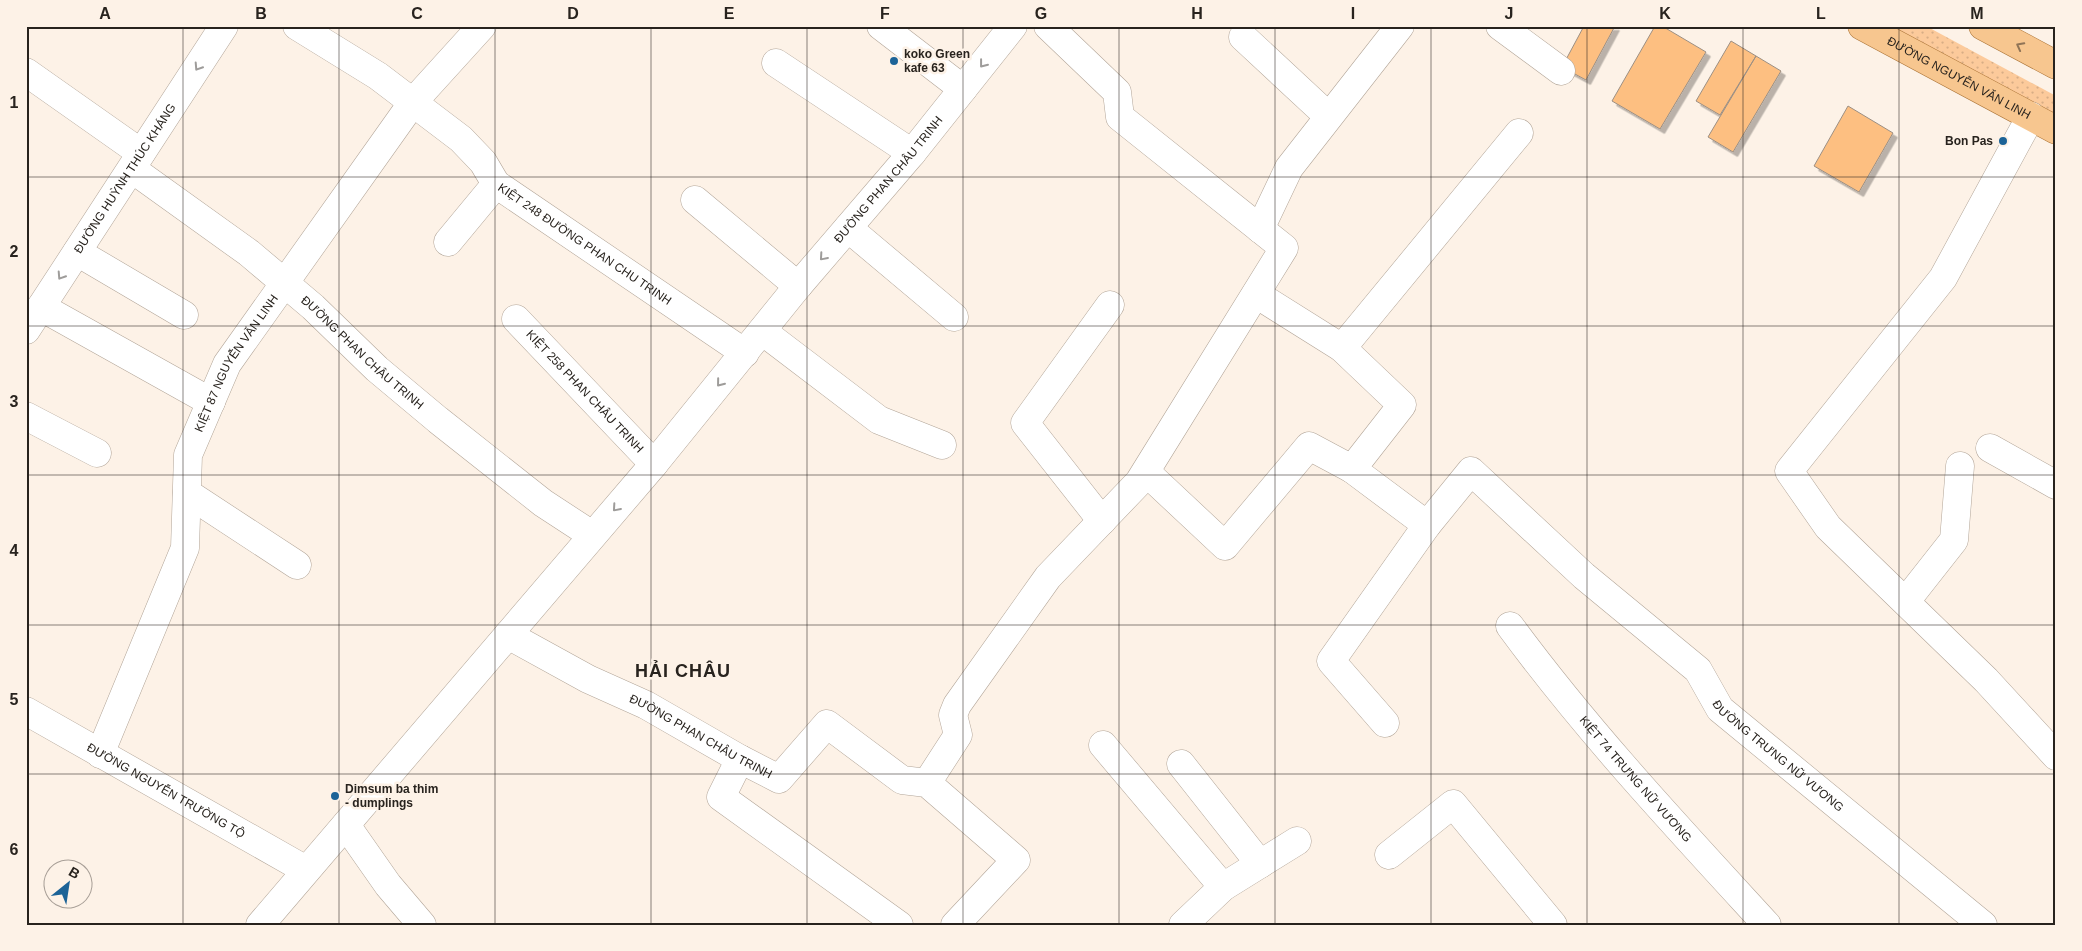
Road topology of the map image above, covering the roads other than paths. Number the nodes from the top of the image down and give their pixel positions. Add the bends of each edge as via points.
1 (224, 26) edge
2 (297, 26) edge
3 (482, 26) edge
4 (881, 26) edge
5 (1013, 26) edge
6 (1048, 26) edge
7 (1400, 26) edge
8 (1500, 26) edge
9 (1862, 26) edge
10 (1984, 26) edge
11 (1243, 37) dead end
12 (776, 63) dead end
13 (2056, 65) edge
14 (1561, 71) dead end
15 (26, 72) edge
16 (963, 89) junction
17 (413, 102) junction
18 (1328, 116) junction
19 (2031, 116) junction
20 (2056, 130) edge
21 (1519, 133) dead end
22 (912, 153) junction
23 (136, 161) junction
24 (496, 184) junction
25 (695, 200) dead end
26 (848, 228) junction
27 (1260, 229) junction
28 (448, 242) dead end
29 (77, 252) junction
30 (285, 283) junction
31 (798, 286) junction
32 (1256, 294) junction
33 (1110, 305) dead end
34 (41, 307) junction
35 (184, 315) dead end
36 (954, 317) dead end
37 (516, 319) dead end
38 (26, 330) edge
39 (762, 332) junction
40 (1342, 348) junction
41 (744, 353) junction
42 (211, 402) junction
43 (26, 416) edge
44 (942, 445) dead end
45 (1990, 448) dead end
46 (97, 454) dead end
47 (654, 464) junction
48 (1960, 466) dead end
49 (1352, 469) junction
50 (1146, 472) junction
51 (2056, 485) edge
52 (187, 494) junction
53 (1102, 521) junction
54 (1427, 525) junction
55 (592, 535) junction
56 (296, 565) dead end
57 (1906, 601) junction
58 (1510, 626) dead end
59 (508, 635) junction
60 (26, 711) edge
61 (1385, 723) dead end
62 (1103, 745) dead end
63 (100, 754) junction
64 (2056, 756) edge
65 (740, 759) junction
66 (1181, 764) dead end
67 (927, 783) junction
68 (346, 825) junction
69 (1297, 841) dead end
70 (1389, 855) dead end
71 (1260, 864) junction
72 (306, 870) junction
73 (1223, 887) junction
74 (260, 925) edge
75 (422, 925) edge
76 (899, 925) edge
77 (955, 925) edge
78 (1183, 925) edge
79 (1553, 925) edge
80 (1767, 925) edge
81 (1983, 925) edge

1 -> 23 street, ĐƯỜNG HUỲNH THÚC KHÁNG
2 - 17 street via 378,76
3 - 17 street, KIỆT 87 NGUYỄN VĂN LINH
4 - 16 street
5 -> 16 street, ĐƯỜNG PHAN CHÂU TRINH
6 - 27 street via 1117,92 1120,117
7 - 18 street
8 - 14 street
9 - 19 main road, ĐƯỜNG NGUYỄN VĂN LINH
13 -> 10 main road
11 - 18 street
12 - 22 street
15 - 23 street, ĐƯỜNG PHAN CHÂU TRINH
16 - 22 street, ĐƯỜNG PHAN CHÂU TRINH
17 - 24 street, KIỆT 248 ĐƯỜNG PHAN CHU TRINH via 461,139 483,162
17 - 30 street, KIỆT 87 NGUYỄN VĂN LINH
18 - 27 street via 1289,168
19 - 20 main road, ĐƯỜNG NGUYỄN VĂN LINH
19 - 57 street via 1943,278 1789,472 1828,527
21 - 40 street
22 - 26 street, ĐƯỜNG PHAN CHÂU TRINH
23 - 29 street, ĐƯỜNG HUỲNH THÚC KHÁNG
23 - 30 street, ĐƯỜNG PHAN CHÂU TRINH
24 - 28 street
24 - 41 street, KIỆT 248 ĐƯỜNG PHAN CHU TRINH
25 - 31 street
26 -> 31 street, ĐƯỜNG PHAN CHÂU TRINH
26 - 36 street
27 - 32 street via 1284,248
29 -> 34 street, ĐƯỜNG HUỲNH THÚC KHÁNG
29 - 35 street
30 - 42 street, KIỆT 87 NGUYỄN VĂN LINH via 227,364
30 - 55 street, ĐƯỜNG PHAN CHÂU TRINH via 377,369 446,426 543,503
31 - 39 street, ĐƯỜNG PHAN CHÂU TRINH
32 - 40 street
32 - 50 street
33 - 53 street via 1025,423
34 - 38 street, ĐƯỜNG HUỲNH THÚC KHÁNG
34 - 42 street
37 - 47 street, KIỆT 258 PHAN CHÂU TRINH
39 - 41 street, ĐƯỜNG PHAN CHÂU TRINH
39 - 44 street via 879,420
40 - 49 street via 1402,405
41 -> 47 street, ĐƯỜNG PHAN CHÂU TRINH
42 - 52 street, KIỆT 87 NGUYỄN VĂN LINH via 188,455
43 - 46 street
45 - 51 street
47 -> 55 street, ĐƯỜNG PHAN CHÂU TRINH
48 - 57 street via 1954,540
49 - 50 street via 1309,446 1225,546
49 - 54 street
50 - 53 street
52 - 56 street
52 - 63 street, KIỆT 87 NGUYỄN VĂN LINH via 185,548
53 - 67 street via 1048,577 957,705 952,715 958,735
54 - 61 street via 1331,662
54 - 81 street, ĐƯỜNG TRƯNG NỮ VƯƠNG via 1472,471 1584,576 1698,670 1720,709
55 - 59 street, ĐƯỜNG PHAN CHÂU TRINH
57 - 64 street via 1986,680
58 - 80 street, KIỆT 74 TRƯNG NỮ VƯƠNG via 1646,792
59 - 65 street, ĐƯỜNG PHAN CHÂU TRINH via 588,679 646,705
59 - 68 street, ĐƯỜNG PHAN CHÂU TRINH
60 - 63 street, ĐƯỜNG NGUYỄN TRƯỜNG TỘ
62 - 73 street
63 - 72 street, ĐƯỜNG NGUYỄN TRƯỜNG TỘ
65 - 67 street, ĐƯỜNG PHAN CHÂU TRINH via 779,779 827,724 902,780
65 - 76 street via 721,797
66 - 71 street
67 - 77 street via 1016,860
68 - 72 street, ĐƯỜNG PHAN CHÂU TRINH
68 - 75 street via 388,885
69 - 71 street
70 - 79 street via 1453,804
71 - 73 street
72 - 74 street, ĐƯỜNG PHAN CHÂU TRINH
73 - 78 street

